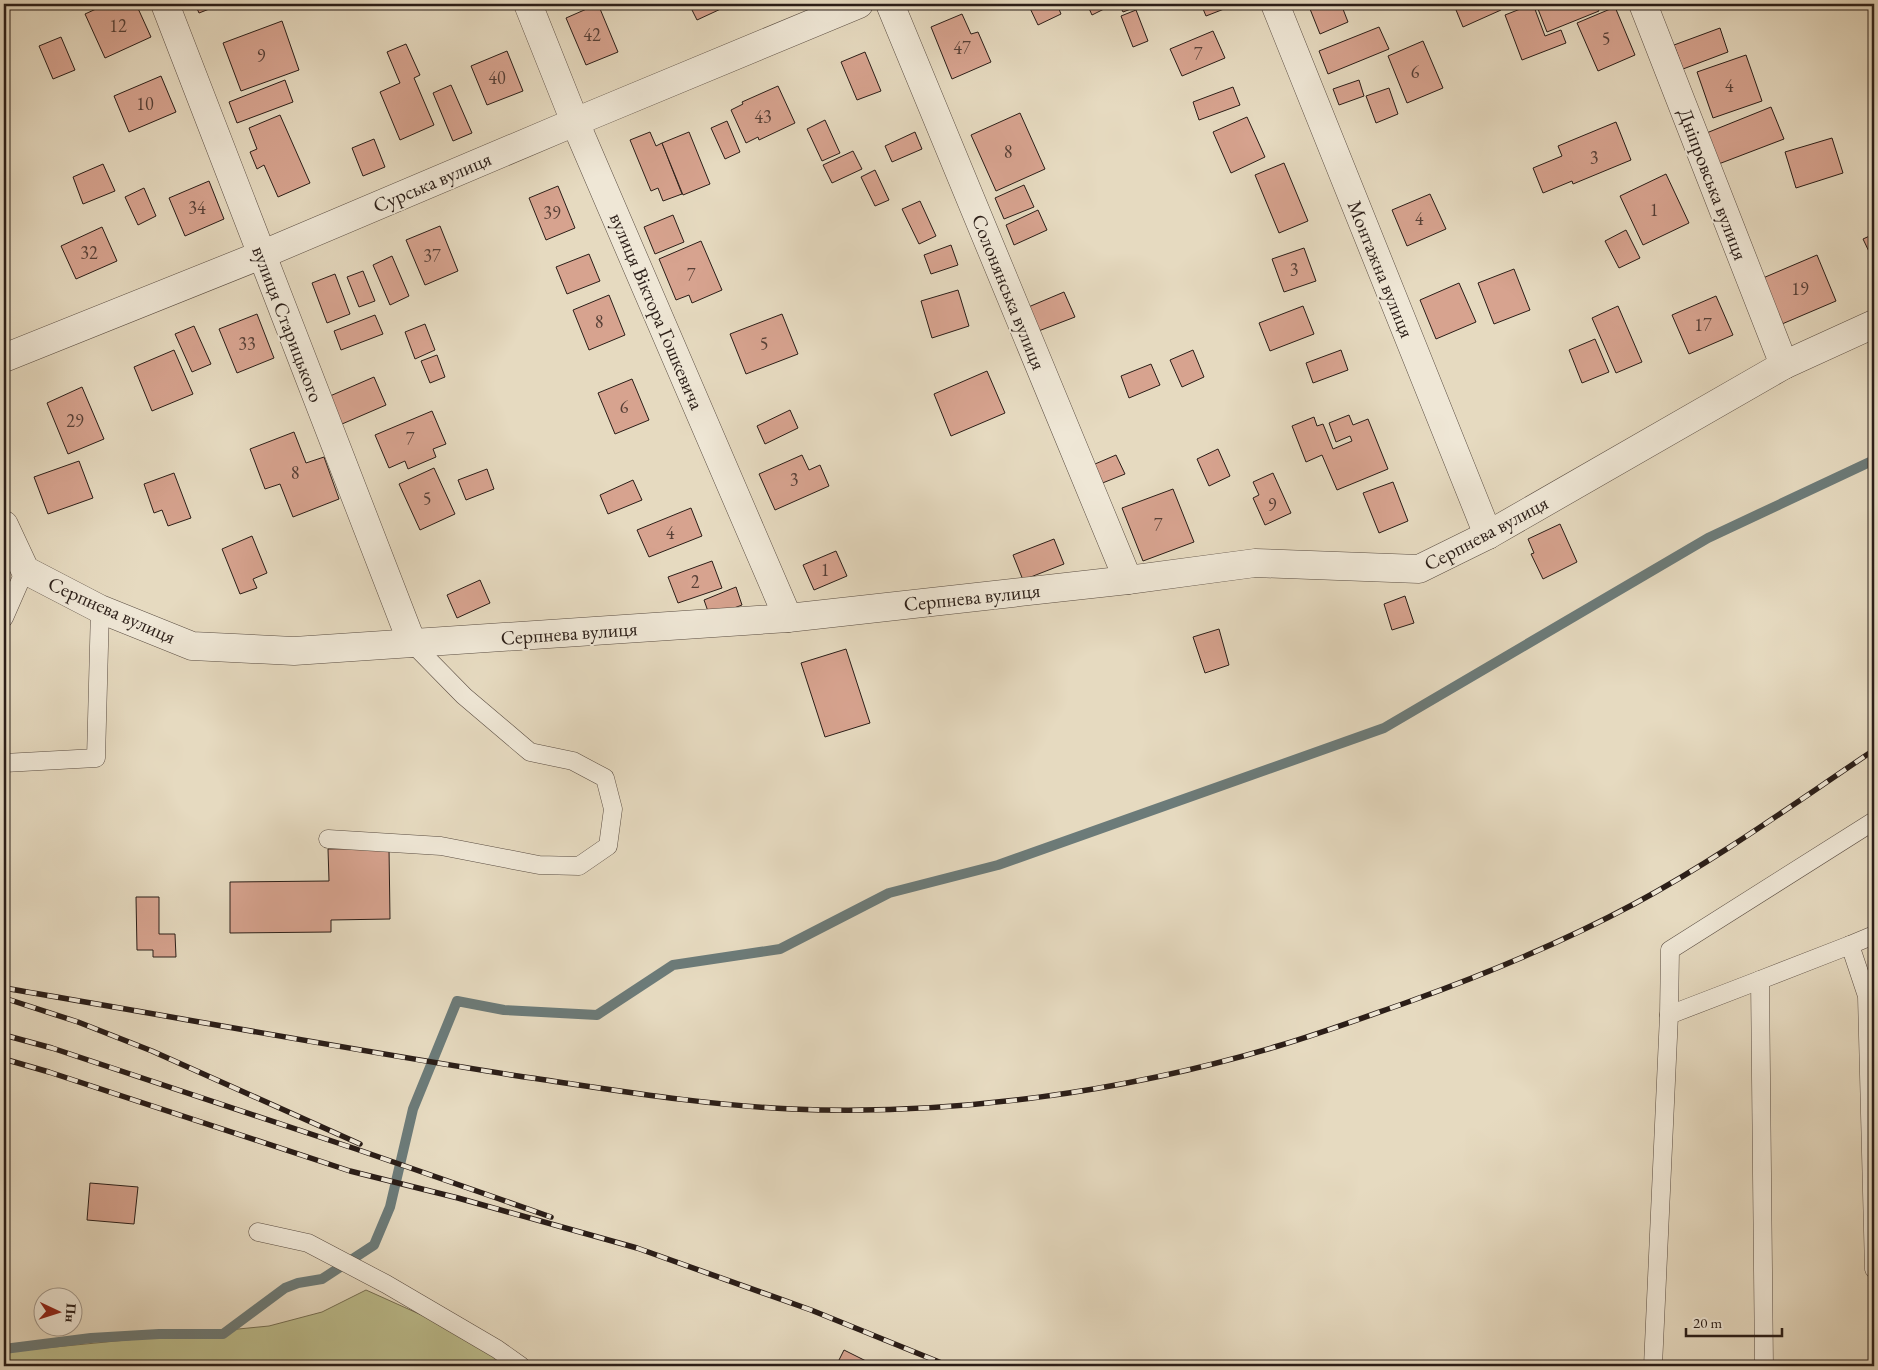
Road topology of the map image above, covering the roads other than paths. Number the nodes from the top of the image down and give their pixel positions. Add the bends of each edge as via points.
1 (165, 4) edge
2 (528, 4) edge
3 (859, 4) edge
4 (890, 4) edge
5 (1275, 4) edge
6 (1643, 4) edge
7 (575, 122) junction
8 (261, 255) junction
9 (1874, 324) edge
10 (4, 358) edge
11 (1784, 365) junction
12 (4, 525) edge
13 (1488, 535) junction
14 (25, 570) junction
15 (1128, 580) junction
16 (100, 609) junction
17 (4, 618) edge
18 (788, 618) junction
19 (412, 644) junction
20 (4, 763) edge
21 (1874, 821) edge
22 (328, 838) dead end
23 (1874, 935) edge
24 (1850, 945) junction
25 (1760, 980) junction
26 (1669, 1015) junction
27 (258, 1232) dead end
28 (1874, 1269) edge
29 (521, 1366) edge
30 (1653, 1366) edge
31 (1764, 1366) edge

1 - 8 street, вулиця Старицького
2 - 7 street, вулиця Віктора Гошкевича
3 - 7 street, Сурська вулиця
4 - 15 street, Солонянська вулиця
5 - 13 street, Монтажна вулиця
6 - 11 street, Дніпровська вулиця
7 - 8 street, Сурська вулиця
7 - 18 street, вулиця Віктора Гошкевича
8 - 10 street, Сурська вулиця
8 - 19 street, вулиця Старицького
9 - 11 street, Серпнева вулиця
11 - 13 street, Серпнева вулиця
12 - 14 street
13 - 15 street, Серпнева вулиця via 1419,569 1255,563
14 - 16 street, Серпнева вулиця
14 - 17 lane
15 - 18 street, Серпнева вулиця
16 - 19 street, Серпнева вулиця via 192,646 294,651
16 - 20 lane via 96,758
18 - 19 street, Серпнева вулиця
19 - 22 lane via 464,696 530,752 573,761 605,778 613,809 608,846 579,866 555,866 442,846
21 - 26 lane via 1670,950
23 - 24 lane
24 - 25 lane
24 - 28 lane via 1867,996
25 - 26 lane
25 - 31 lane
26 - 30 lane
27 - 29 lane via 308,1243 386,1284

